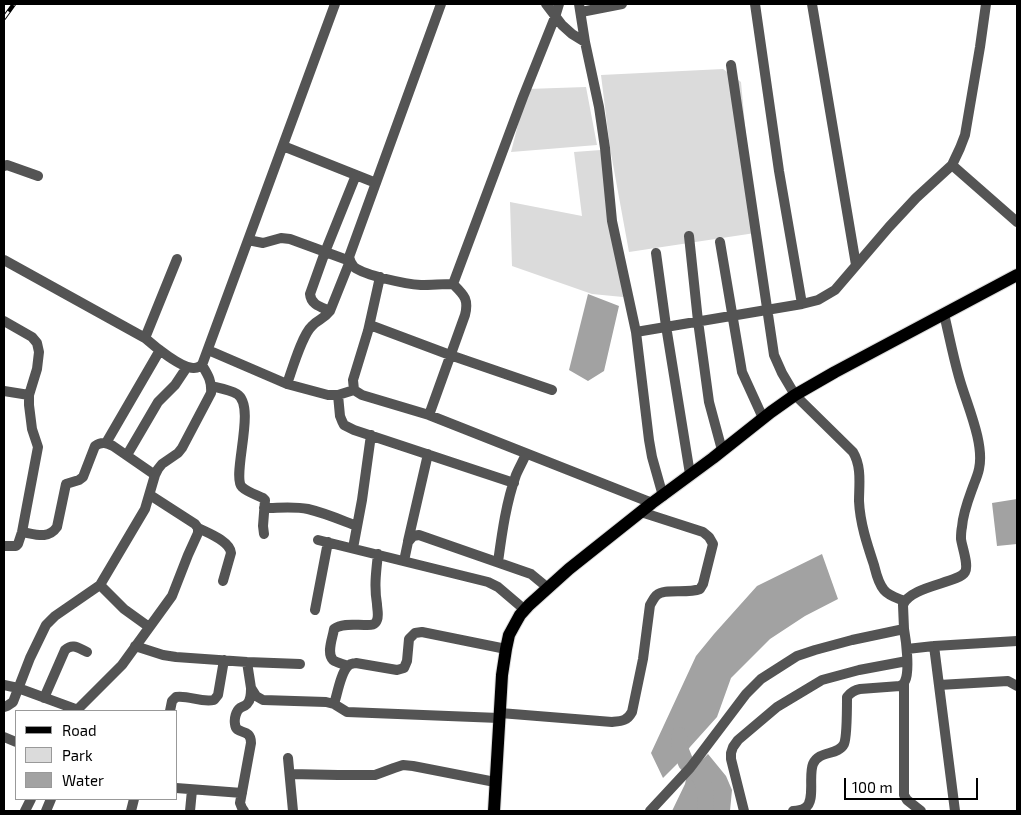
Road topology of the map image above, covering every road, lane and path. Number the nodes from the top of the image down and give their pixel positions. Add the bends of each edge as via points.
1 (335, 4) edge
2 (441, 4) edge
3 (546, 4) edge
4 (559, 4) edge
5 (622, 4) edge
6 (755, 4) edge
7 (812, 4) edge
8 (986, 4) edge
9 (580, 8) edge
10 (555, 17) junction
11 (585, 42) junction
12 (732, 65) dead end
13 (283, 146) junction
14 (4, 166) edge
15 (952, 166) junction
16 (356, 175) junction
17 (38, 176) dead end
18 (376, 183) junction
19 (1017, 222) edge
20 (689, 236) dead end
21 (248, 240) junction
22 (720, 242) dead end
23 (325, 252) junction
24 (656, 254) dead end
25 (177, 259) dead end
26 (4, 260) edge
27 (350, 261) junction
28 (856, 266) junction
29 (1017, 275) edge
30 (380, 277) junction
31 (453, 284) junction
32 (802, 304) junction
33 (768, 309) junction
34 (330, 311) junction
35 (944, 314) junction
36 (733, 315) junction
37 (4, 321) edge
38 (698, 321) junction
39 (370, 325) junction
40 (666, 326) junction
41 (636, 332) junction
42 (144, 338) junction
43 (160, 350) junction
44 (208, 350) junction
45 (450, 355) junction
46 (202, 365) junction
47 (187, 367) junction
48 (287, 384) junction
49 (211, 386) junction
50 (354, 390) junction
51 (552, 390) dead end
52 (4, 391) edge
53 (29, 394) junction
54 (338, 394) junction
55 (795, 395) junction
56 (429, 415) junction
57 (763, 418) junction
58 (372, 435) junction
59 (106, 443) junction
60 (722, 450) junction
61 (428, 454) junction
62 (526, 454) junction
63 (127, 455) junction
64 (690, 474) junction
65 (155, 475) junction
66 (514, 483) junction
67 (150, 495) junction
68 (662, 496) junction
69 (652, 503) junction
70 (264, 508) junction
71 (641, 512) junction
72 (357, 526) junction
73 (198, 528) junction
74 (22, 532) junction
75 (264, 534) dead end
76 (318, 540) dead end
77 (328, 542) junction
78 (408, 542) junction
79 (4, 546) edge
80 (353, 548) junction
81 (378, 554) junction
82 (404, 561) junction
83 (498, 562) junction
84 (223, 581) dead end
85 (100, 585) junction
86 (548, 588) junction
87 (904, 601) junction
88 (315, 610) dead end
89 (525, 610) junction
90 (149, 627) junction
91 (904, 628) junction
92 (1017, 641) edge
93 (906, 645) junction
94 (135, 646) junction
95 (934, 646) junction
96 (506, 649) junction
97 (87, 652) dead end
98 (224, 660) junction
99 (907, 660) junction
100 (247, 662) junction
101 (300, 664) dead end
102 (348, 666) junction
103 (904, 683) junction
104 (4, 685) edge
105 (939, 685) junction
106 (1017, 686) edge
107 (18, 688) junction
108 (251, 688) junction
109 (44, 698) junction
110 (334, 704) junction
111 (4, 707) edge
112 (77, 710) edge
113 (170, 710) edge
114 (500, 715) junction
115 (288, 758) dead end
116 (290, 774) junction
117 (496, 782) junction
118 (178, 788) edge
119 (192, 790) junction
120 (242, 793) junction
121 (810, 808) edge
122 (190, 811) edge
123 (244, 811) edge
124 (293, 811) edge
125 (494, 811) edge
126 (650, 811) edge
127 (744, 811) edge
128 (793, 811) edge
129 (921, 811) edge
130 (955, 811) edge

1 - 13 street
2 - 18 street
3 - 10 street
4 - 10 street
5 - 9 street
6 - 32 street
7 - 28 street
8 - 15 street via 965,135
9 - 11 street
10 - 11 street
10 - 31 street
11 - 41 street via 599,107 612,221
12 - 33 street
13 - 16 street
13 - 21 street
14 - 17 street
15 - 19 street
15 - 28 street via 910,204
16 - 18 street
16 - 23 street
18 - 27 street via 349,256
20 - 38 street
21 - 23 street via 263,243 290,239
21 - 44 street
22 - 36 street
23 - 27 street
23 - 34 street via 310,300
24 - 40 street
25 - 42 street
26 - 42 street
27 - 30 street via 353,266
27 - 34 street
28 - 32 street via 836,290
29 - 35 main road
30 - 31 street via 421,284
30 - 39 street
31 - 45 street via 462,293 467,306
32 - 33 street
33 - 36 street
33 - 55 street via 776,359
34 - 48 street via 305,335
35 - 55 main road
35 - 87 street via 980,455 962,526 966,569 960,577 934,585
36 - 38 street
36 - 57 street via 742,372
37 - 53 street via 37,343 37,369
38 - 40 street
38 - 60 street via 709,402
39 - 45 street
39 - 50 street via 353,380
40 - 41 street
40 - 64 street
41 - 68 street via 645,414
42 - 43 street
43 - 47 street
43 - 59 street
44 - 46 street
44 - 48 street
45 - 51 street
45 - 56 street
46 - 47 street
46 - 49 street
47 - 63 street via 176,385 158,402
48 - 54 street via 328,395
49 - 65 street via 211,393 187,440
49 - 70 street via 237,394 245,404 240,484 265,499
50 - 54 street
50 - 56 street via 362,396
52 - 53 street
53 - 74 street via 32,428 38,447
54 - 58 street via 344,425
55 - 57 main road
55 - 87 street via 857,459 864,535 879,581 890,595
56 - 62 street
57 - 60 main road
58 - 61 street
58 - 72 street
59 - 63 street
59 - 74 street via 95,446 83,478 66,484 57,528 53,533
60 - 64 main road
61 - 66 street
61 - 78 street
62 - 66 street
62 - 69 street
63 - 65 street
64 - 68 main road
65 - 67 street
66 - 83 street
67 - 73 street
67 - 85 street
68 - 69 main road
69 - 71 main road
70 - 72 street via 308,509
70 - 75 street
71 - 86 main road
71 - 114 street via 703,532 713,544 700,589 657,594 650,605 643,659 629,718 612,722
72 - 80 street
73 - 84 street via 230,548
73 - 90 street via 172,596
74 - 79 street via 16,546
76 - 77 street
77 - 80 street
77 - 88 street
78 - 82 street
78 - 83 street via 413,536 419,536
80 - 81 street
81 - 82 street
81 - 102 street via 375,582 377,621 372,625 345,625 334,629 330,655
82 - 89 street via 488,582
83 - 86 street via 531,574
85 - 90 street via 124,609
85 - 107 street via 46,625
86 - 89 main road
87 - 91 street
89 - 96 main road via 509,635
90 - 94 street
91 - 93 street
91 - 126 street via 797,656 762,679 746,694 690,768
92 - 95 street
93 - 95 street
93 - 99 street
94 - 98 street via 163,655
94 - 112 street via 122,665
95 - 105 street
96 - 102 street via 422,632 409,639 404,668 397,670 356,663
96 - 114 main road
97 - 109 street via 74,646 65,650
98 - 100 street
98 - 113 street via 218,695 214,700 176,696
99 - 103 street
99 - 127 street via 822,680 777,707 738,740 730,759
100 - 101 street
100 - 108 street
102 - 110 street
103 - 121 street via 850,693 847,697 844,744 836,751 822,755 812,765
103 - 129 street via 904,795
104 - 107 street
105 - 106 street via 1008,681
105 - 130 street
107 - 109 street
107 - 111 street via 13,702
108 - 110 street via 262,700
108 - 120 street via 250,700 236,712 235,723 236,728 251,737
109 - 112 street
110 - 114 street via 347,712
114 - 117 main road
115 - 116 street
116 - 117 street via 375,775 413,766
116 - 124 street
117 - 125 main road
118 - 119 street
119 - 120 street
119 - 122 street
120 - 123 street via 240,803
121 - 128 street

